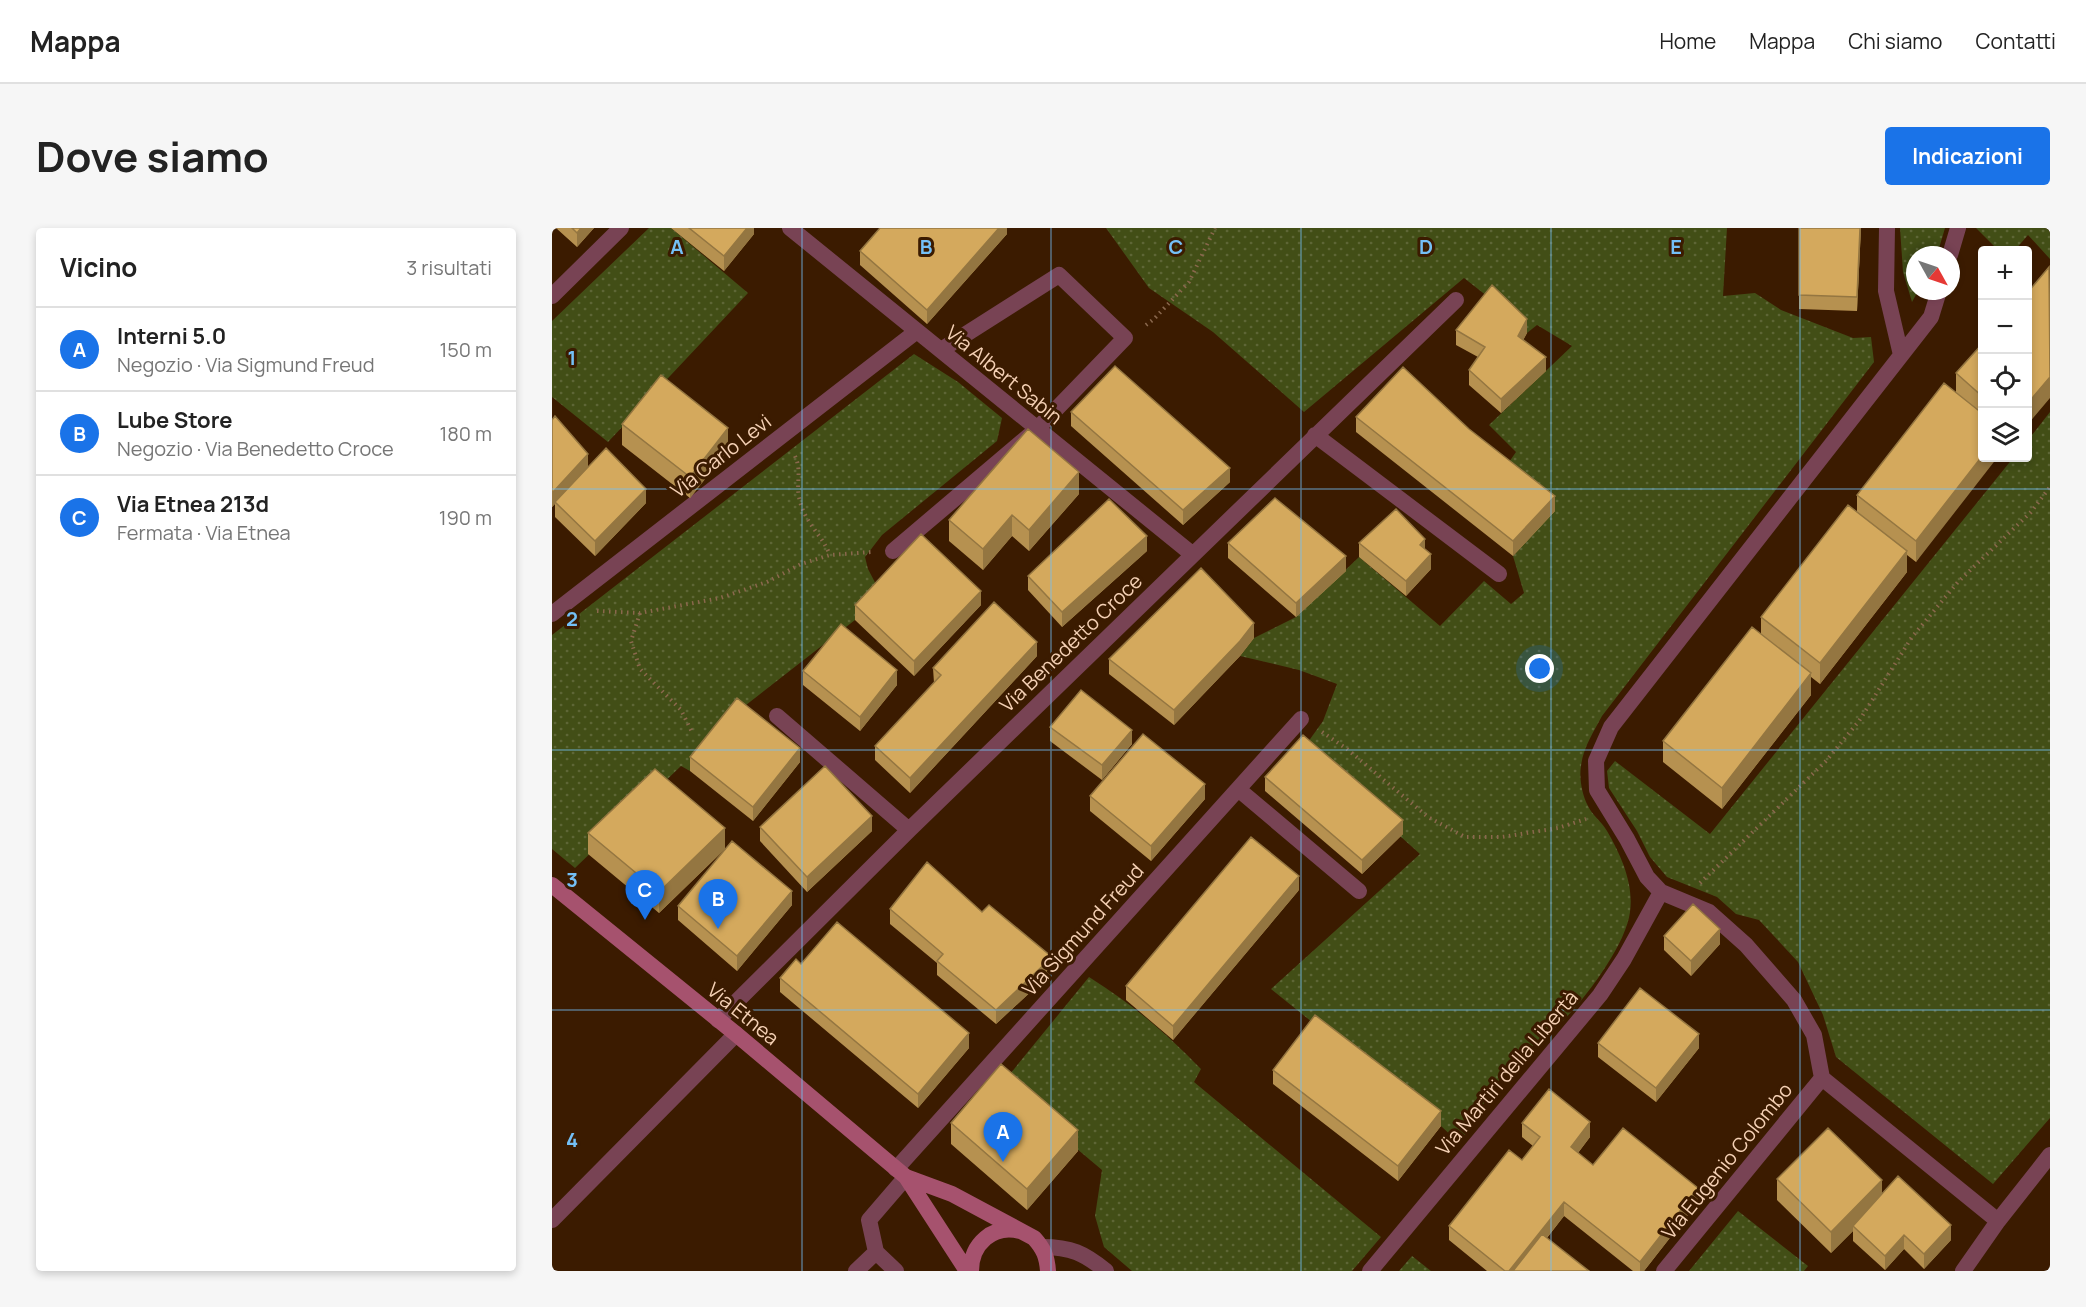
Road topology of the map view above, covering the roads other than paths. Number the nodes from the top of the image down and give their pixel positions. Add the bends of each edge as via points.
1 (621, 228) edge
2 (790, 228) edge
3 (1887, 228) edge
4 (1958, 228) edge
5 (1953, 246) edge
6 (552, 296) edge
7 (1456, 300) dead end
8 (1936, 300) edge
9 (917, 331) junction
10 (941, 350) junction
11 (1901, 355) junction
12 (1037, 429) junction
13 (1315, 435) junction
14 (893, 551) road end
15 (1192, 554) junction
16 (1499, 574) dead end
17 (555, 612) edge
18 (777, 716) dead end
19 (1301, 719) road end
20 (1238, 789) junction
21 (909, 830) junction
22 (552, 885) edge
23 (1359, 891) dead end
24 (1661, 892) junction
25 (718, 1020) junction
26 (736, 1034) junction
27 (1822, 1078) junction
28 (2050, 1155) edge
29 (901, 1173) junction
30 (552, 1220) edge
31 (1998, 1221) junction
32 (1024, 1232) junction
33 (1042, 1247) junction
34 (876, 1252) junction
35 (856, 1271) edge
36 (896, 1271) edge
37 (969, 1271) edge
38 (1048, 1271) edge
39 (1107, 1271) edge
40 (1370, 1271) edge
41 (1664, 1271) edge
42 (1963, 1271) edge

1 - 6 street
2 - 9 street, Via Albert Sabin
3 - 11 street via 1886,291
4 - 5 street
7 - 13 street, Via Benedetto Croce
8 - 11 street via 1931,317
9 - 10 street, Via Albert Sabin
9 - 17 street, Via Carlo Levi
10 - 12 street, Via Albert Sabin
10 - 12 street via 1059,275 1125,338
11 - 24 street via 1611,727 1596,761 1597,790 1647,877
12 - 14 street
12 - 15 street, Via Albert Sabin
13 - 15 street, Via Benedetto Croce
13 - 16 street
15 - 21 street, Via Benedetto Croce
18 - 21 street
19 - 20 street, Via Sigmund Freud
20 - 23 street
20 - 29 street, Via Sigmund Freud
21 - 25 street, Via Benedetto Croce
22 - 25 main road, Via Etnea
24 - 27 street via 1709,912 1794,1000 1814,1035
24 - 40 street, Via Martiri della Libertà via 1600,995
25 - 26 main road, Via Etnea
26 - 29 main road, Via Etnea
26 - 30 street
27 - 31 street
27 - 41 street, Via Eugenio Colombo
28 - 31 street
29 - 32 main road via 952,1194
29 - 34 street, Via Sigmund Freud via 869,1220
29 - 37 main road
31 - 42 street
32 - 33 main road
32 - 37 main road via 1002,1229 983,1239
33 - 38 main road
33 - 39 street via 1077,1251
34 - 35 street
34 - 36 street

